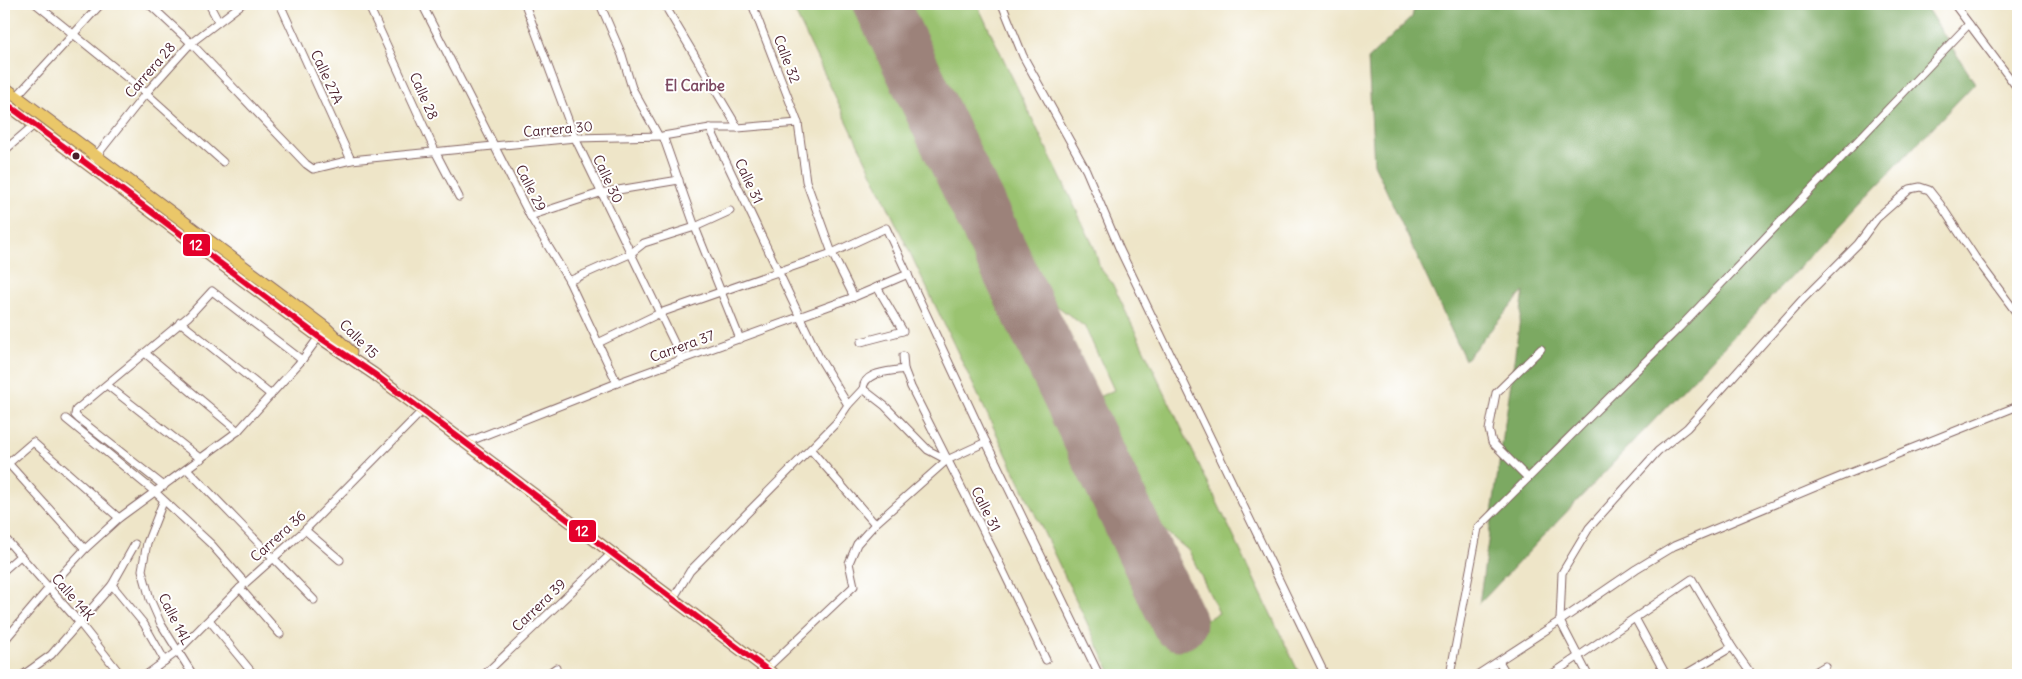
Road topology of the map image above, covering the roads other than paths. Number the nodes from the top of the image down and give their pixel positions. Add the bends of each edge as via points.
1 (36, 4) edge
2 (101, 4) edge
3 (148, 4) edge
4 (209, 4) edge
5 (242, 4) edge
6 (280, 4) edge
7 (368, 4) edge
8 (422, 4) edge
9 (525, 4) edge
10 (600, 4) edge
11 (664, 4) edge
12 (752, 4) edge
13 (1002, 4) edge
14 (1954, 4) edge
15 (218, 21) junction
16 (1969, 24) junction
17 (74, 33) junction
18 (190, 43) junction
19 (2016, 81) edge
20 (4, 86) edge
21 (2018, 90) edge
22 (146, 93) junction
23 (16, 96) junction
24 (6, 104) edge
25 (798, 123) junction
26 (34, 126) junction
27 (710, 128) junction
28 (738, 128) junction
29 (660, 136) junction
30 (575, 138) junction
31 (496, 147) junction
32 (4, 151) edge
33 (436, 152) junction
34 (351, 160) junction
35 (93, 161) junction
36 (223, 162) dead end
37 (678, 180) junction
38 (600, 194) junction
39 (459, 197) dead end
40 (730, 211) dead end
41 (530, 216) junction
42 (695, 227) junction
43 (832, 253) junction
44 (630, 254) junction
45 (778, 272) junction
46 (908, 274) junction
47 (569, 280) junction
48 (877, 287) junction
49 (721, 292) junction
50 (854, 297) junction
51 (660, 313) junction
52 (2018, 315) edge
53 (800, 316) junction
54 (180, 322) junction
55 (323, 332) junction
56 (740, 338) junction
57 (861, 342) dead end
58 (598, 343) junction
59 (1541, 349) dead end
60 (145, 353) junction
61 (903, 356) dead end
62 (682, 359) junction
63 (302, 360) junction
64 (904, 369) junction
65 (617, 383) junction
66 (108, 385) junction
67 (863, 389) junction
68 (271, 395) junction
69 (848, 405) junction
70 (2018, 406) edge
71 (422, 411) junction
72 (66, 418) dead end
73 (238, 431) junction
74 (986, 442) junction
75 (465, 443) junction
76 (811, 450) junction
77 (202, 459) junction
78 (947, 460) junction
79 (6, 465) edge
80 (188, 469) junction
81 (1528, 478) junction
82 (164, 486) junction
83 (155, 492) junction
84 (164, 502) junction
85 (119, 518) junction
86 (875, 524) junction
87 (306, 530) junction
88 (4, 537) edge
89 (135, 544) dead end
90 (85, 549) junction
91 (612, 553) junction
92 (20, 556) junction
93 (273, 557) junction
94 (340, 560) dead end
95 (4, 570) edge
96 (112, 585) junction
97 (243, 586) junction
98 (49, 588) junction
99 (673, 599) junction
100 (314, 600) dead end
101 (1635, 618) junction
102 (210, 621) junction
103 (1560, 621) junction
104 (79, 622) junction
105 (280, 634) dead end
106 (4, 641) edge
107 (1732, 647) junction
108 (177, 652) junction
109 (1578, 656) junction
110 (1046, 660) dead end
111 (165, 661) junction
112 (1499, 661) junction
113 (1825, 666) dead end
114 (556, 668) dead end
115 (770, 672) edge
116 (490, 674) edge
117 (23, 675) edge
118 (121, 675) edge
119 (146, 675) edge
120 (193, 675) edge
121 (254, 675) edge
122 (546, 675) edge
123 (1099, 675) edge
124 (1325, 675) edge
125 (1450, 675) edge
126 (1477, 675) edge
127 (1507, 675) edge
128 (1551, 675) edge
129 (1588, 675) edge
130 (1666, 675) edge
131 (1684, 675) edge
132 (1752, 675) edge
133 (1810, 675) edge

1 - 17 street
2 - 17 street
3 - 18 street
4 - 15 street
5 - 15 street, Carrera 28
6 - 34 street, Calle 27A
7 - 33 street, Calle 28
8 - 31 street, Calle 29
9 - 30 street, Calle 30
10 - 29 street via 632,88
11 - 28 street
12 - 25 street, Calle 32
13 - 124 street via 1023,56 1086,170 1120,250
14 - 16 street
15 - 18 street, Carrera 28
16 - 19 street
16 - 81 street via 1680,327
17 - 22 street
17 - 23 street
18 - 22 street, Carrera 28
18 - 34 street, Carrera 30 via 306,164 313,169
19 - 21 street
20 - 23 highway, Calle 15
22 - 35 street, Carrera 28
22 - 36 street
23 - 24 street
23 - 35 highway, Calle 15
24 - 26 highway, Calle 15
25 - 28 street, Carrera 30
25 - 43 street, Calle 32 via 806,181
26 - 32 street
26 - 35 highway, Calle 15
27 - 28 street, Carrera 30
27 - 29 street, Carrera 30
27 - 45 street, Calle 31
29 - 30 street, Carrera 30
29 - 37 street
30 - 31 street, Carrera 30
30 - 38 street, Calle 30
31 - 33 street, Carrera 30
31 - 41 street, Calle 29
33 - 34 street, Carrera 30
33 - 39 street, Calle 28
35 - 55 highway, Calle 15
37 - 38 street
37 - 42 street
38 - 41 street
38 - 44 street, Calle 30
40 - 42 street
41 - 47 street, Calle 29
42 - 44 street via 644,243
42 - 49 street
43 - 45 street
43 - 46 street via 886,228
43 - 50 street, Calle 32
44 - 47 street
44 - 51 street, Calle 30
45 - 49 street
45 - 53 street, Calle 31
46 - 48 street, Carrera 37
46 - 74 street
47 - 58 street, Calle 29
48 - 50 street, Carrera 37
48 - 57 street via 903,331
49 - 51 street
49 - 56 street
50 - 53 street, Carrera 37
51 - 58 street
51 - 62 street, Calle 30
52 - 103 street via 1929,190 1920,187 1910,189 1877,218 1858,244 1801,300 1687,428 1658,452 1589,528 1562,573
53 - 56 street, Carrera 37
53 - 69 street, Calle 31 via 819,357
54 - 60 street
54 - 63 street via 212,291
54 - 68 street
55 - 63 street
55 - 71 highway, Calle 15
56 - 62 street, Carrera 37
58 - 65 street, Calle 29
59 - 81 street via 1496,393 1489,430 1492,442
60 - 66 street
60 - 73 street
61 - 64 street, Calle 31
62 - 65 street, Carrera 37
63 - 68 street
64 - 67 street via 874,374 864,383
64 - 78 street, Calle 31
65 - 75 street, Carrera 37
66 - 77 street
66 - 82 street via 76,410 75,415
67 - 69 street
67 - 78 street via 885,406 928,450
68 - 73 street
69 - 76 street via 836,424
70 - 103 street via 1674,546 1636,568
71 - 75 highway, Calle 15
71 - 87 street, Carrera 36
72 - 83 street
73 - 77 street
74 - 78 street
74 - 123 street
75 - 91 highway, Calle 15
76 - 86 street
76 - 99 street via 690,571
77 - 80 street
78 - 86 street
78 - 110 street, Calle 31
79 - 85 street via 32,442
79 - 90 street
80 - 82 street
80 - 93 street
81 - 125 street via 1478,528
82 - 83 street
83 - 84 street
83 - 85 street
84 - 97 street via 211,544
84 - 108 street, Calle 14L via 147,542 142,570 154,607
85 - 90 street
86 - 115 street via 857,544 849,563 854,586
87 - 93 street, Carrera 36
87 - 94 street
88 - 92 street, Calle 14K
89 - 96 street
90 - 98 street
91 - 99 highway, Calle 15
91 - 116 street, Carrera 39
92 - 95 street
92 - 98 street, Calle 14K
93 - 97 street, Carrera 36
93 - 100 street
96 - 104 street
96 - 111 street via 144,624
97 - 102 street, Carrera 36
97 - 105 street
98 - 104 street, Calle 14K
98 - 106 street
99 - 115 highway, Calle 15
101 - 107 street via 1692,579
101 - 109 street
101 - 130 street
102 - 108 street, Carrera 36
102 - 121 street
103 - 109 street
103 - 112 street
104 - 117 street via 51,655
104 - 118 street, Calle 14K
107 - 131 street
107 - 132 street
108 - 111 street, Carrera 36
108 - 120 street, Calle 14L
109 - 128 street
109 - 129 street
111 - 119 street, Carrera 36
112 - 126 street
112 - 127 street
113 - 133 street
114 - 122 street

